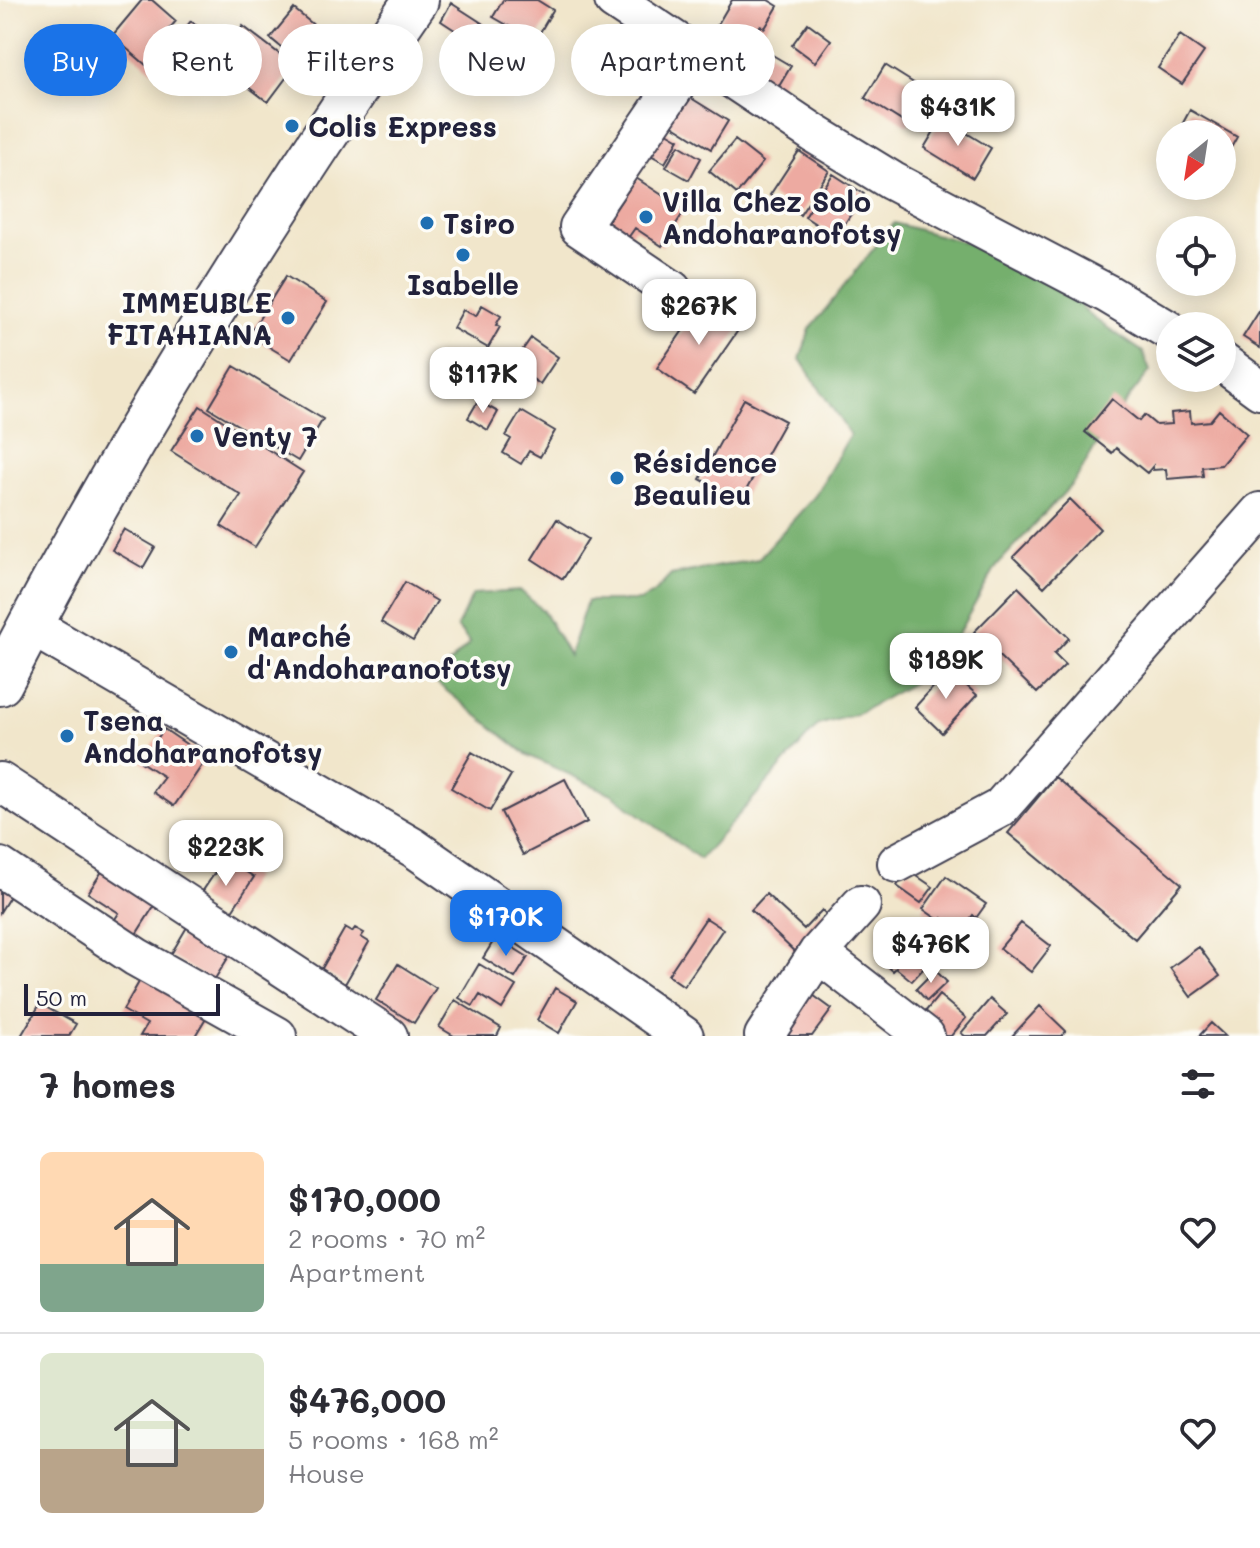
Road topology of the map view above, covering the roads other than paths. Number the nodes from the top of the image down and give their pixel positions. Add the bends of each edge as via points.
1 (416, 0) edge
2 (614, 0) edge
3 (651, 24) edge
4 (668, 96) edge
5 (759, 96) edge
6 (672, 290) dead end
7 (1156, 323) edge
8 (1236, 372) edge
9 (1260, 390) edge
10 (1260, 512) edge
11 (30, 625) junction
12 (0, 683) edge
13 (0, 782) edge
14 (897, 863) dead end
15 (0, 867) edge
16 (861, 905) dead end
17 (818, 953) junction
18 (277, 1036) edge
19 (388, 1036) edge
20 (684, 1036) edge
21 (764, 1036) edge
22 (925, 1036) edge

1 - 11 main road via 202,324
2 - 3 street
4 - 6 street via 579,227
5 - 7 street via 892,181
8 - 9 street
10 - 14 street via 1000,808
11 - 12 main road
11 - 20 street via 414,848
13 - 19 street
15 - 18 street via 136,957
16 - 17 street
17 - 21 street
17 - 22 street

